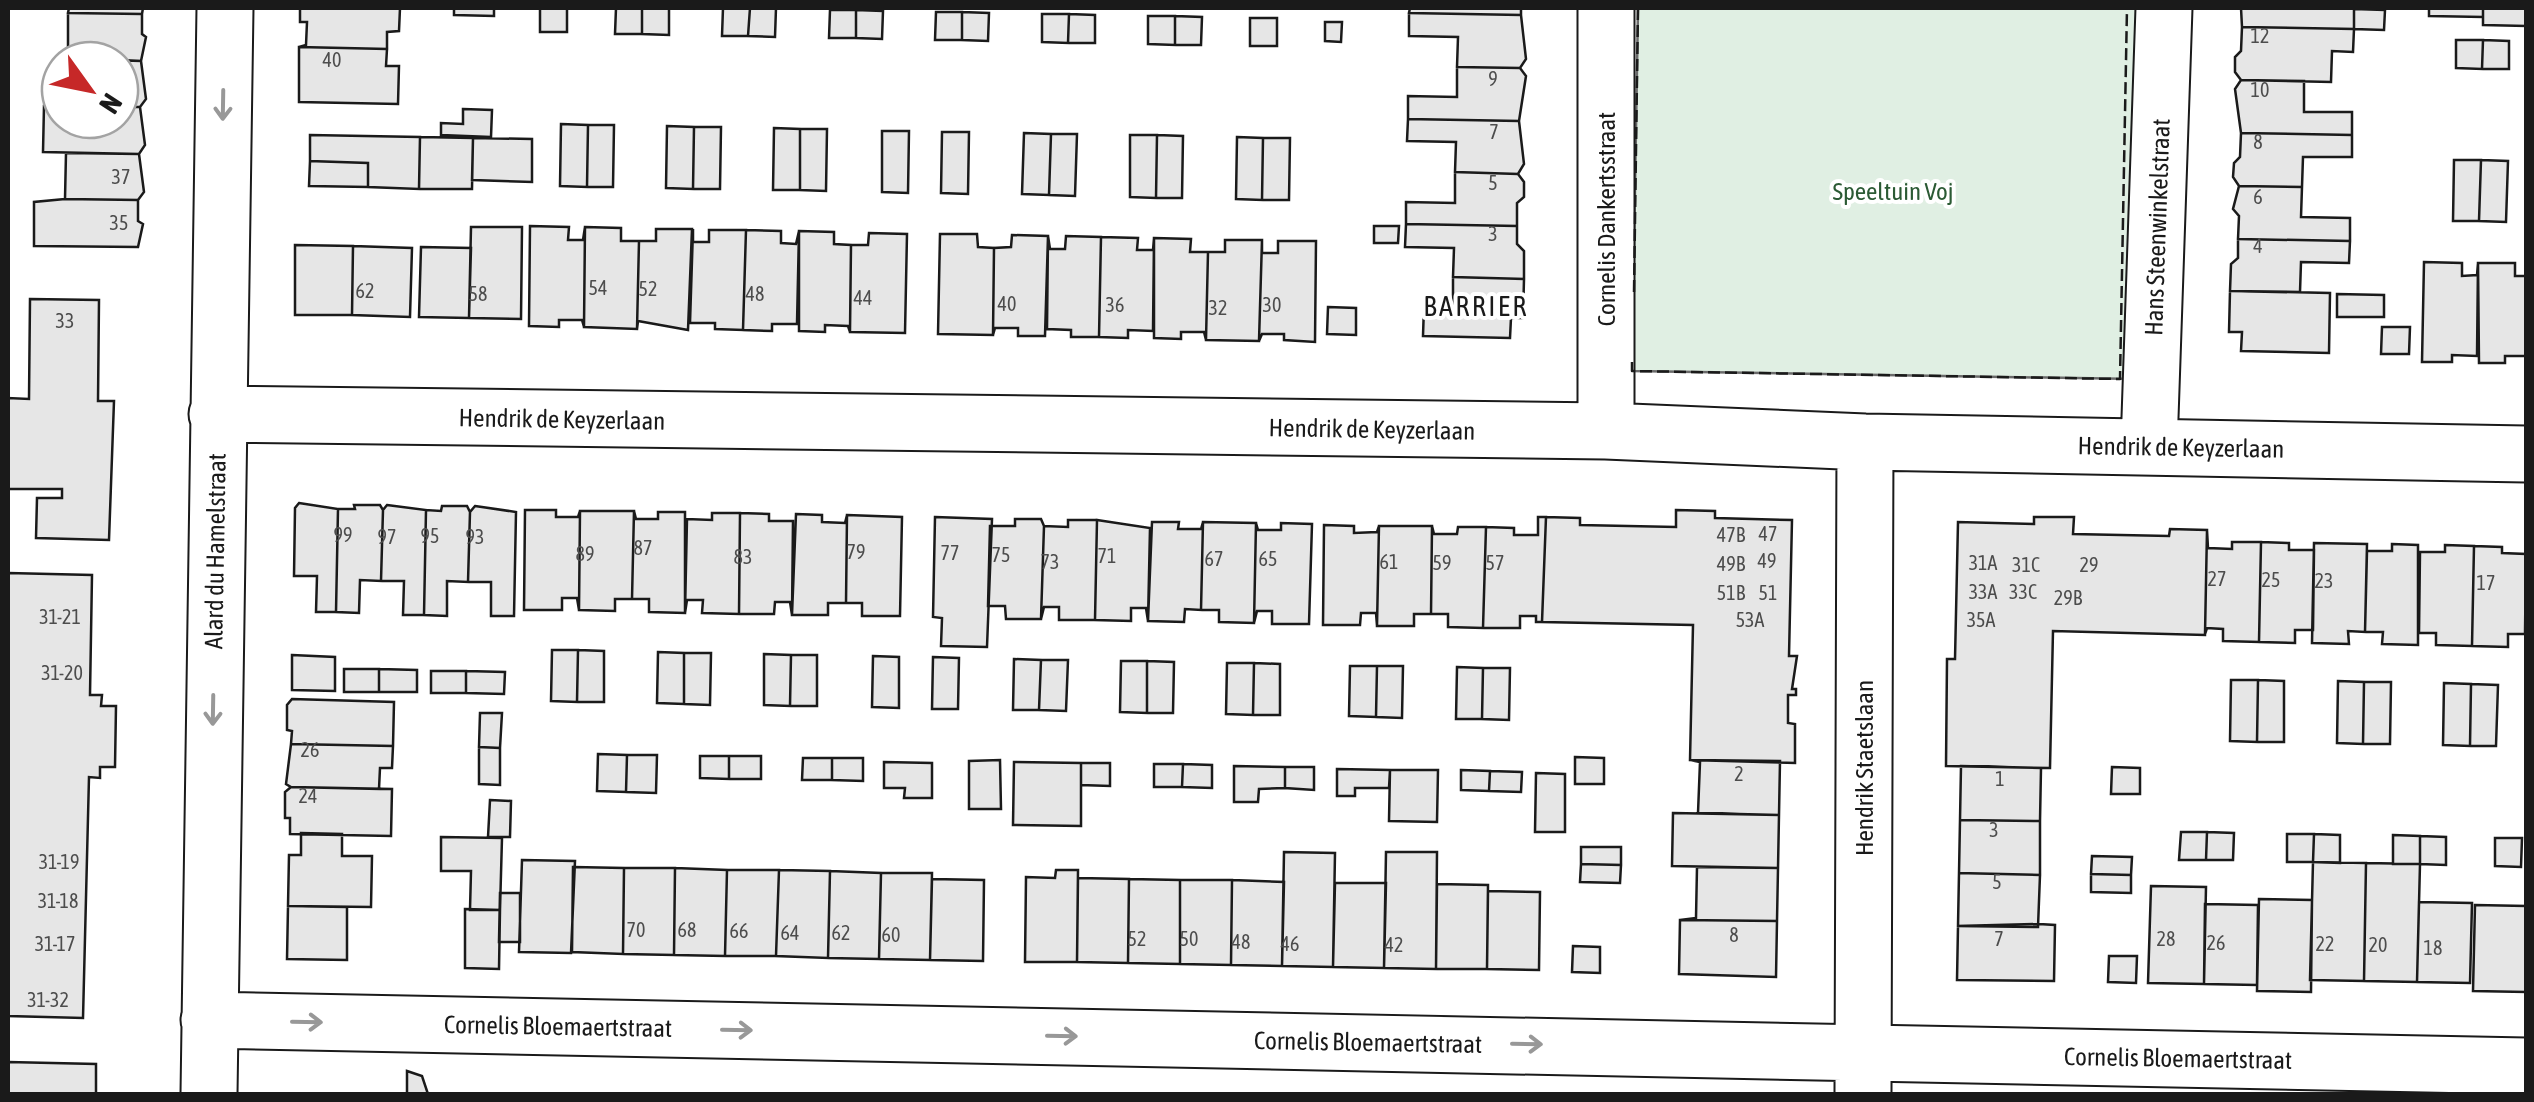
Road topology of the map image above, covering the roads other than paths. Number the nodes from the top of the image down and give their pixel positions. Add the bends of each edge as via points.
1 (225, 8) edge
2 (1606, 8) edge
3 (2164, 8) edge
4 (217, 414) junction
5 (1606, 431) junction
6 (1865, 442) junction
7 (2149, 447) junction
8 (2526, 454) edge
9 (210, 1020) junction
10 (2526, 1066) edge
11 (1863, 1073) edge
12 (208, 1094) edge

1 -> 4 street, Alard du Hamelstraat
2 - 5 street, Cornelis Dankertsstraat
3 - 7 street, Hans Steenwinkelstraat
4 - 5 street, Hendrik de Keyzerlaan
4 -> 9 street, Alard du Hamelstraat
5 - 6 street, Hendrik de Keyzerlaan
6 - 7 street, Hendrik de Keyzerlaan
6 - 11 street, Hendrik Staetslaan
7 - 8 street, Hendrik de Keyzerlaan
9 -> 11 street, Cornelis Bloemaertstraat
9 - 12 street, Alard du Hamelstraat
10 - 11 street, Cornelis Bloemaertstraat

